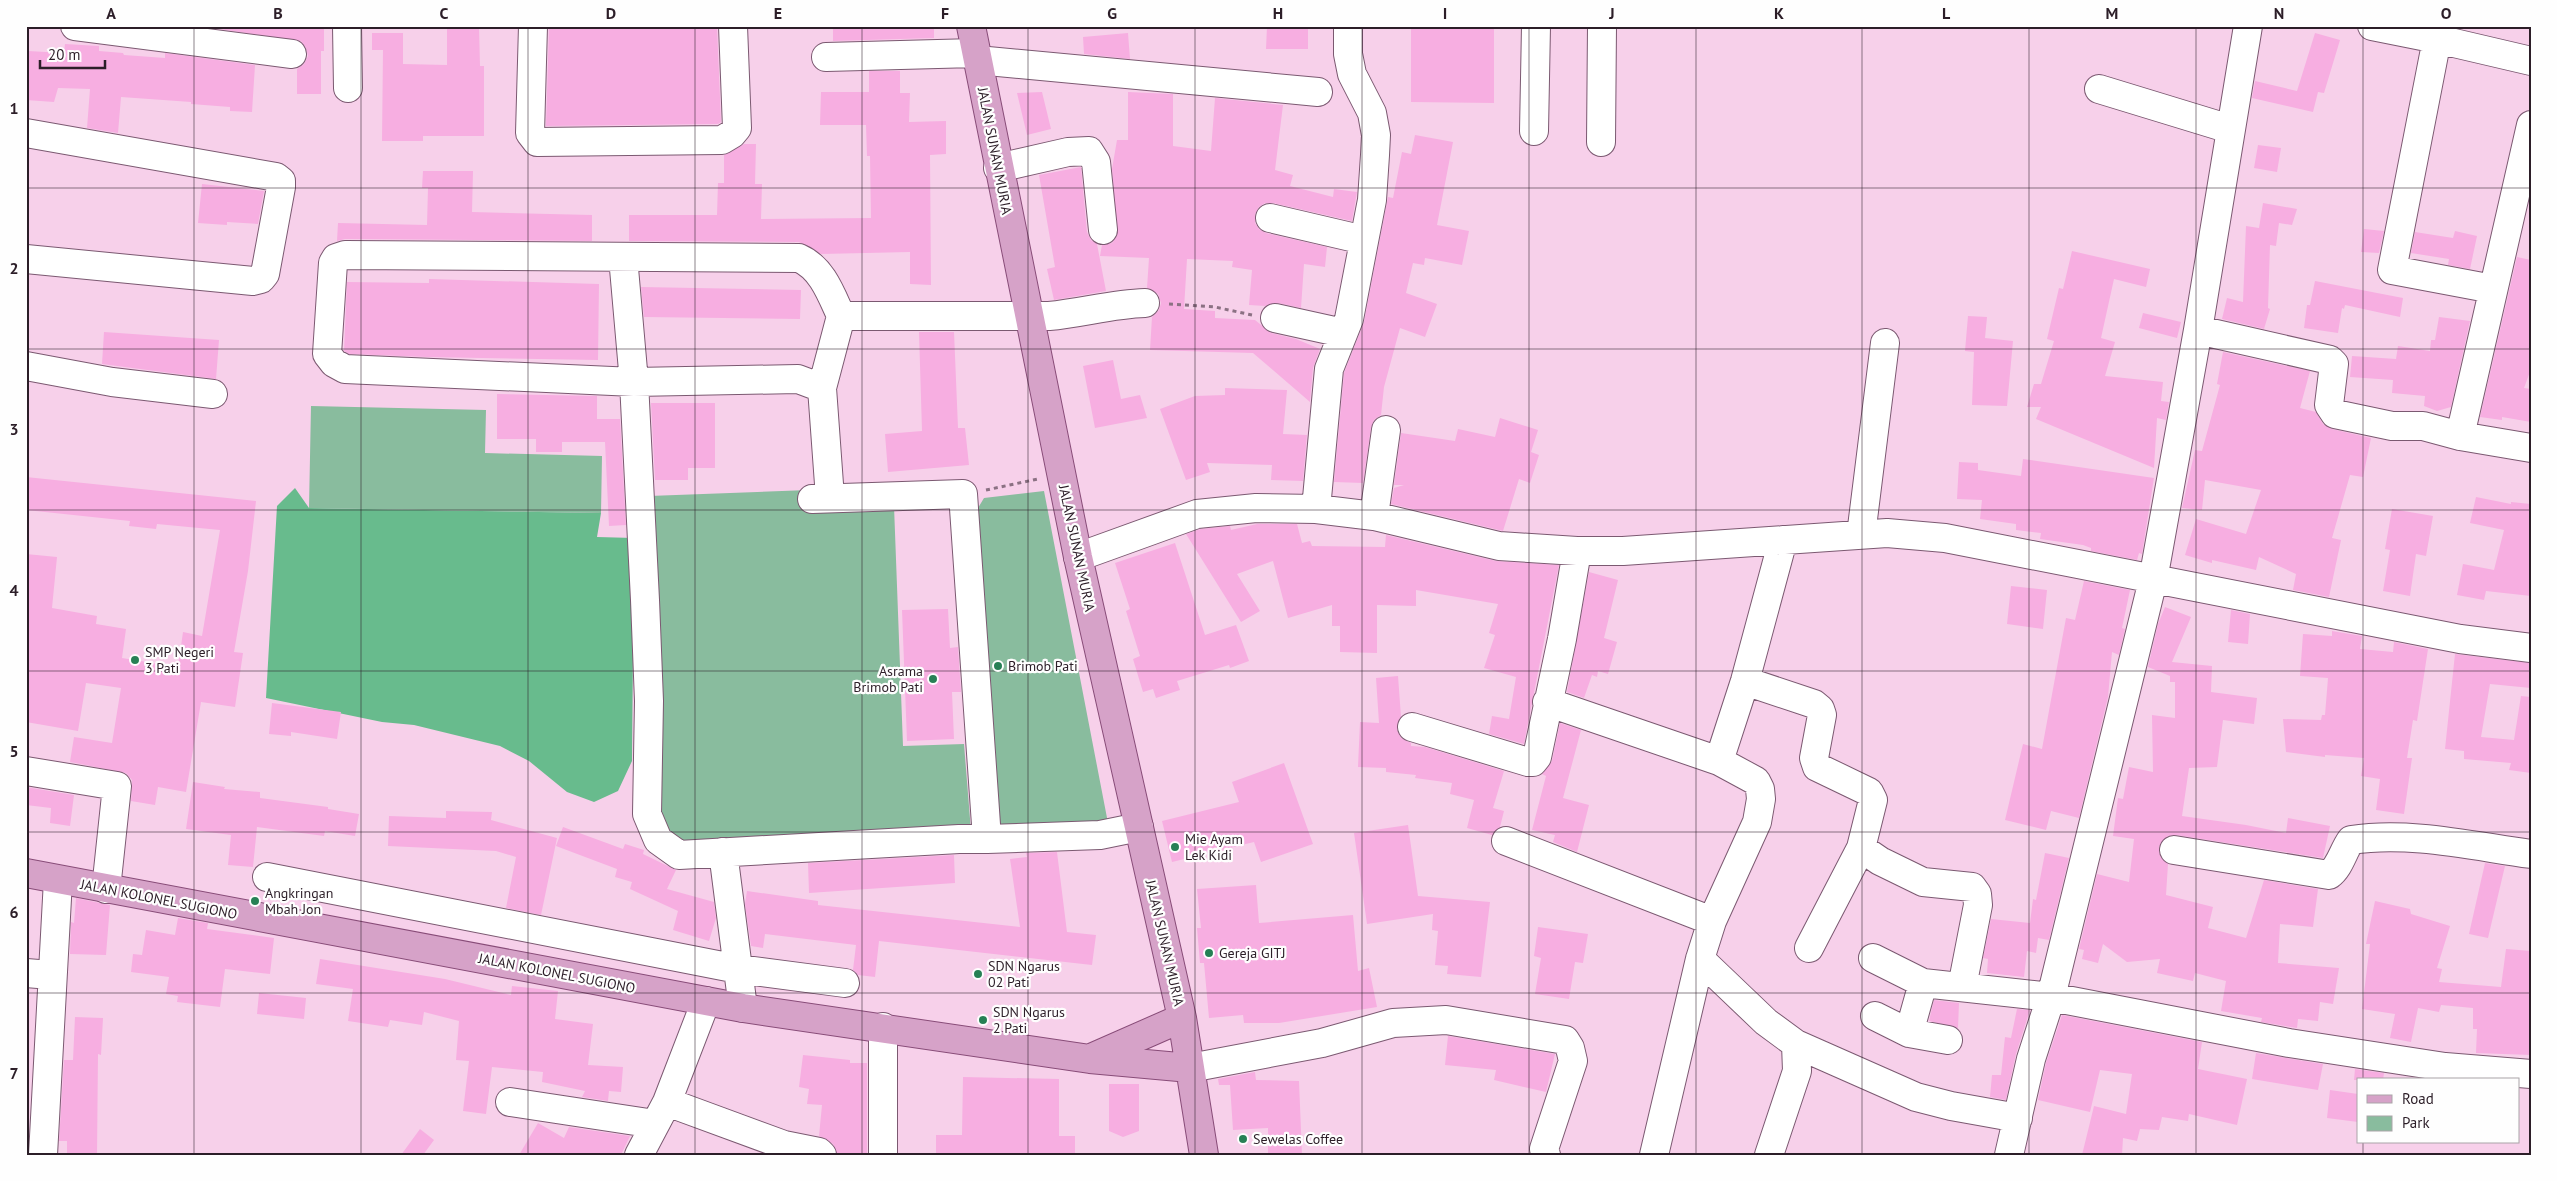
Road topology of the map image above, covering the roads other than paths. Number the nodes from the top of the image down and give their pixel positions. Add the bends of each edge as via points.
1 (75, 26) edge
2 (346, 26) edge
3 (533, 26) edge
4 (733, 26) edge
5 (971, 26) edge
6 (1348, 26) edge
7 (1536, 26) edge
8 (1602, 26) edge
9 (2248, 26) edge
10 (2372, 26) edge
11 (2438, 32) edge
12 (292, 54) dead end
13 (826, 57) dead end
14 (976, 57) junction
15 (2531, 61) edge
16 (348, 88) dead end
17 (2099, 89) dead end
18 (1318, 92) dead end
19 (2531, 125) edge
20 (2230, 129) junction
21 (1534, 131) dead end
22 (26, 133) edge
23 (1601, 142) dead end
24 (998, 168) junction
25 (1270, 218) dead end
26 (1103, 230) dead end
27 (1364, 240) junction
28 (623, 257) junction
29 (26, 259) edge
30 (2493, 290) junction
31 (1144, 303) road end
32 (1028, 315) junction
33 (841, 316) junction
34 (1275, 318) road end
35 (2198, 330) junction
36 (1343, 334) junction
37 (1885, 343) dead end
38 (26, 366) edge
39 (634, 382) junction
40 (822, 388) junction
41 (213, 394) dead end
42 (1386, 430) dead end
43 (2460, 436) junction
44 (2531, 448) edge
45 (1316, 509) junction
46 (1374, 516) junction
47 (1861, 535) junction
48 (1783, 540) junction
49 (1577, 551) junction
50 (1078, 557) junction
51 (2153, 580) junction
52 (2531, 648) edge
53 (1745, 681) junction
54 (1547, 702) junction
55 (1412, 727) dead end
56 (1719, 760) junction
57 (26, 771) edge
58 (1139, 827) junction
59 (987, 839) junction
60 (1506, 841) dead end
61 (1861, 848) junction
62 (2174, 850) dead end
63 (723, 852) junction
64 (2531, 854) edge
65 (26, 873) edge
66 (267, 877) dead end
67 (58, 880) junction
68 (106, 889) junction
69 (1712, 922) junction
70 (1809, 948) dead end
71 (1873, 958) dead end
72 (1700, 959) junction
73 (738, 969) junction
74 (38, 974) edge
75 (845, 983) dead end
76 (1923, 983) junction
77 (1962, 987) junction
78 (2051, 997) junction
79 (706, 1001) junction
80 (743, 1008) junction
81 (1875, 1016) dead end
82 (1182, 1018) junction
83 (883, 1027) junction
84 (1909, 1033) junction
85 (1948, 1040) dead end
86 (1796, 1044) junction
87 (1090, 1059) junction
88 (1190, 1068) junction
89 (2531, 1074) edge
90 (510, 1102) dead end
91 (661, 1113) junction
92 (2018, 1118) junction
93 (782, 1150) edge
94 (43, 1155) edge
95 (639, 1155) edge
96 (822, 1155) edge
97 (883, 1155) edge
98 (1204, 1155) edge
99 (1546, 1155) edge
100 (1654, 1155) edge
101 (1769, 1155) edge
102 (2010, 1155) edge

1 - 12 street
2 - 16 street
3 - 4 street via 530,133 537,142 722,140 736,128
5 - 14 main road, JALAN SUNAN MURIA
6 - 27 street via 1352,74 1372,114 1376,135 1372,200
7 - 21 street
8 - 23 street
9 - 20 street
10 - 11 street
11 - 15 street
11 - 30 street via 2392,270
13 - 14 street
14 - 18 street
14 - 24 main road, JALAN SUNAN MURIA
17 - 20 street
19 - 30 street
20 - 35 street
22 - 29 street via 276,177 281,181 281,187 261,280
24 - 26 street via 1068,152 1090,151 1096,162
24 - 32 main road, JALAN SUNAN MURIA
25 - 27 street
27 - 36 street via 1350,319
28 - 33 street via 799,258 811,263 818,272
28 - 39 street
28 - 39 street via 336,258 333,263 327,354 334,363 345,368
30 - 43 street
31 - 32 street via 1118,304 1082,313
32 - 33 street
32 - 50 main road, JALAN SUNAN MURIA
33 - 40 street
34 - 36 street
35 - 43 street via 2330,360 2335,371 2329,405 2335,414 2392,426 2423,426
35 - 51 street
36 - 45 street via 1329,368
37 - 47 street
38 - 41 street via 112,382
39 - 40 street via 798,379
39 - 63 street via 649,692 647,814 658,840 679,855
40 - 59 street via 821,499 963,494
42 - 46 street
43 - 44 street
45 - 46 street
45 - 50 street via 1256,508 1197,514
46 - 49 street via 1499,546
47 - 48 street
47 - 51 street via 1887,533 1945,538
48 - 49 street
48 - 53 street
49 - 54 street
50 - 58 main road, JALAN SUNAN MURIA
51 - 52 street via 2460,639
51 - 78 street
53 - 56 street
53 - 61 street via 1814,704 1820,709 1822,715 1814,758 1817,767 1869,792 1873,800
54 - 55 street via 1537,757 1533,762
54 - 56 street
56 - 69 street via 1756,781 1761,799 1757,822
57 - 68 street via 117,786
58 - 59 street via 1100,835
58 - 82 main road, JALAN SUNAN MURIA
59 - 63 street
60 - 69 street
61 - 70 street
61 - 77 street via 1923,882 1972,887 1977,894 1978,905
62 - 64 street via 2329,875 2351,840 2365,838 2402,836
63 - 73 street
65 - 67 main road, JALAN KOLONEL SUGIONO
66 - 73 street
67 - 68 main road, JALAN KOLONEL SUGIONO
67 - 74 street
68 - 79 main road, JALAN KOLONEL SUGIONO
69 - 72 street
71 - 76 street
72 - 86 street via 1766,1022
72 - 100 street
73 - 75 street
73 - 80 street
74 - 94 street
76 - 77 street
76 - 84 street
77 - 78 street
78 - 89 street via 2289,1043 2445,1067
78 - 92 street via 2031,1059
79 - 80 main road, JALAN KOLONEL SUGIONO
79 - 91 street
80 - 83 main road, JALAN KOLONEL SUGIONO
81 - 84 street
82 - 87 main road
82 - 88 main road, JALAN SUNAN MURIA
83 - 87 main road, JALAN KOLONEL SUGIONO
83 - 97 street
84 - 85 street
86 - 92 street via 1916,1097
86 - 101 street via 1797,1071
87 - 88 main road, JALAN KOLONEL SUGIONO
88 - 98 main road, JALAN SUNAN MURIA
88 - 99 street via 1322,1043 1393,1024 1437,1020 1565,1040 1573,1061 1544,1149
90 - 91 street
91 - 93 street
91 - 95 street
92 - 102 street
93 - 96 street via 819,1152

